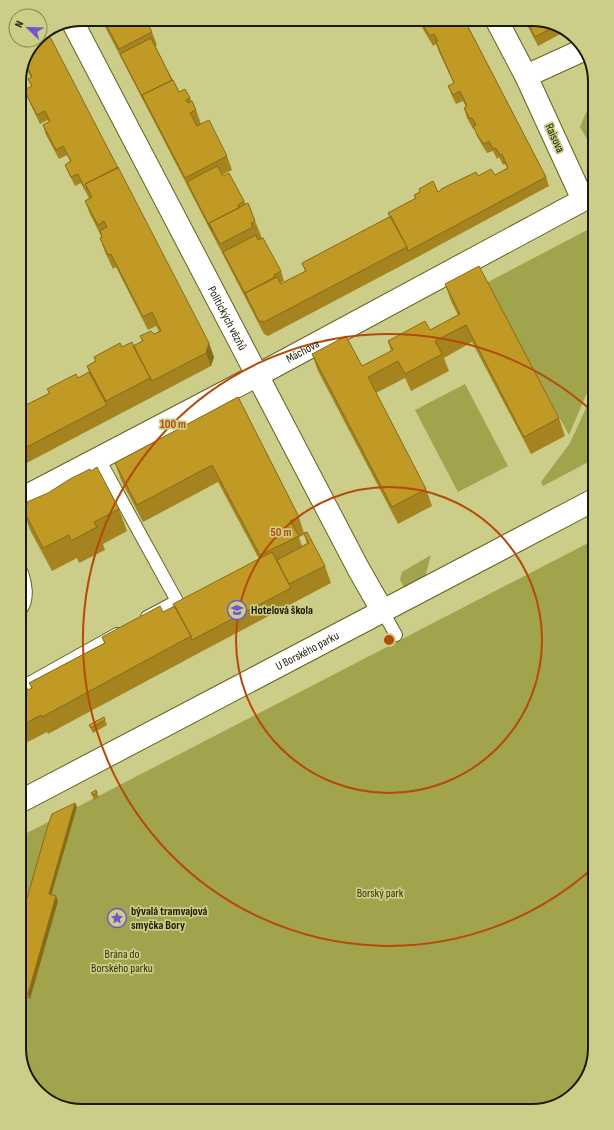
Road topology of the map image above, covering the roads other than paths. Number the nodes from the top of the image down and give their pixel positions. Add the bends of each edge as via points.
1 (500, 26) edge
2 (75, 27) edge
3 (579, 52) edge
4 (526, 76) junction
5 (587, 199) edge
6 (258, 375) junction
7 (99, 458) junction
8 (26, 496) edge
9 (588, 503) edge
10 (383, 612) junction
11 (396, 635) dead end
12 (26, 685) edge
13 (26, 798) edge

1 - 4 street, Raisova
2 - 6 street, Politických vězňů
3 - 4 street
4 - 5 street, Raisova
5 - 6 street, Máchova
6 - 7 street, Máchova
6 - 10 street, Politických vězňů
7 - 8 street, Máchova
7 - 12 lane via 177,601
9 - 10 street, U Borského parku
10 - 11 lane
10 - 13 street, U Borského parku

